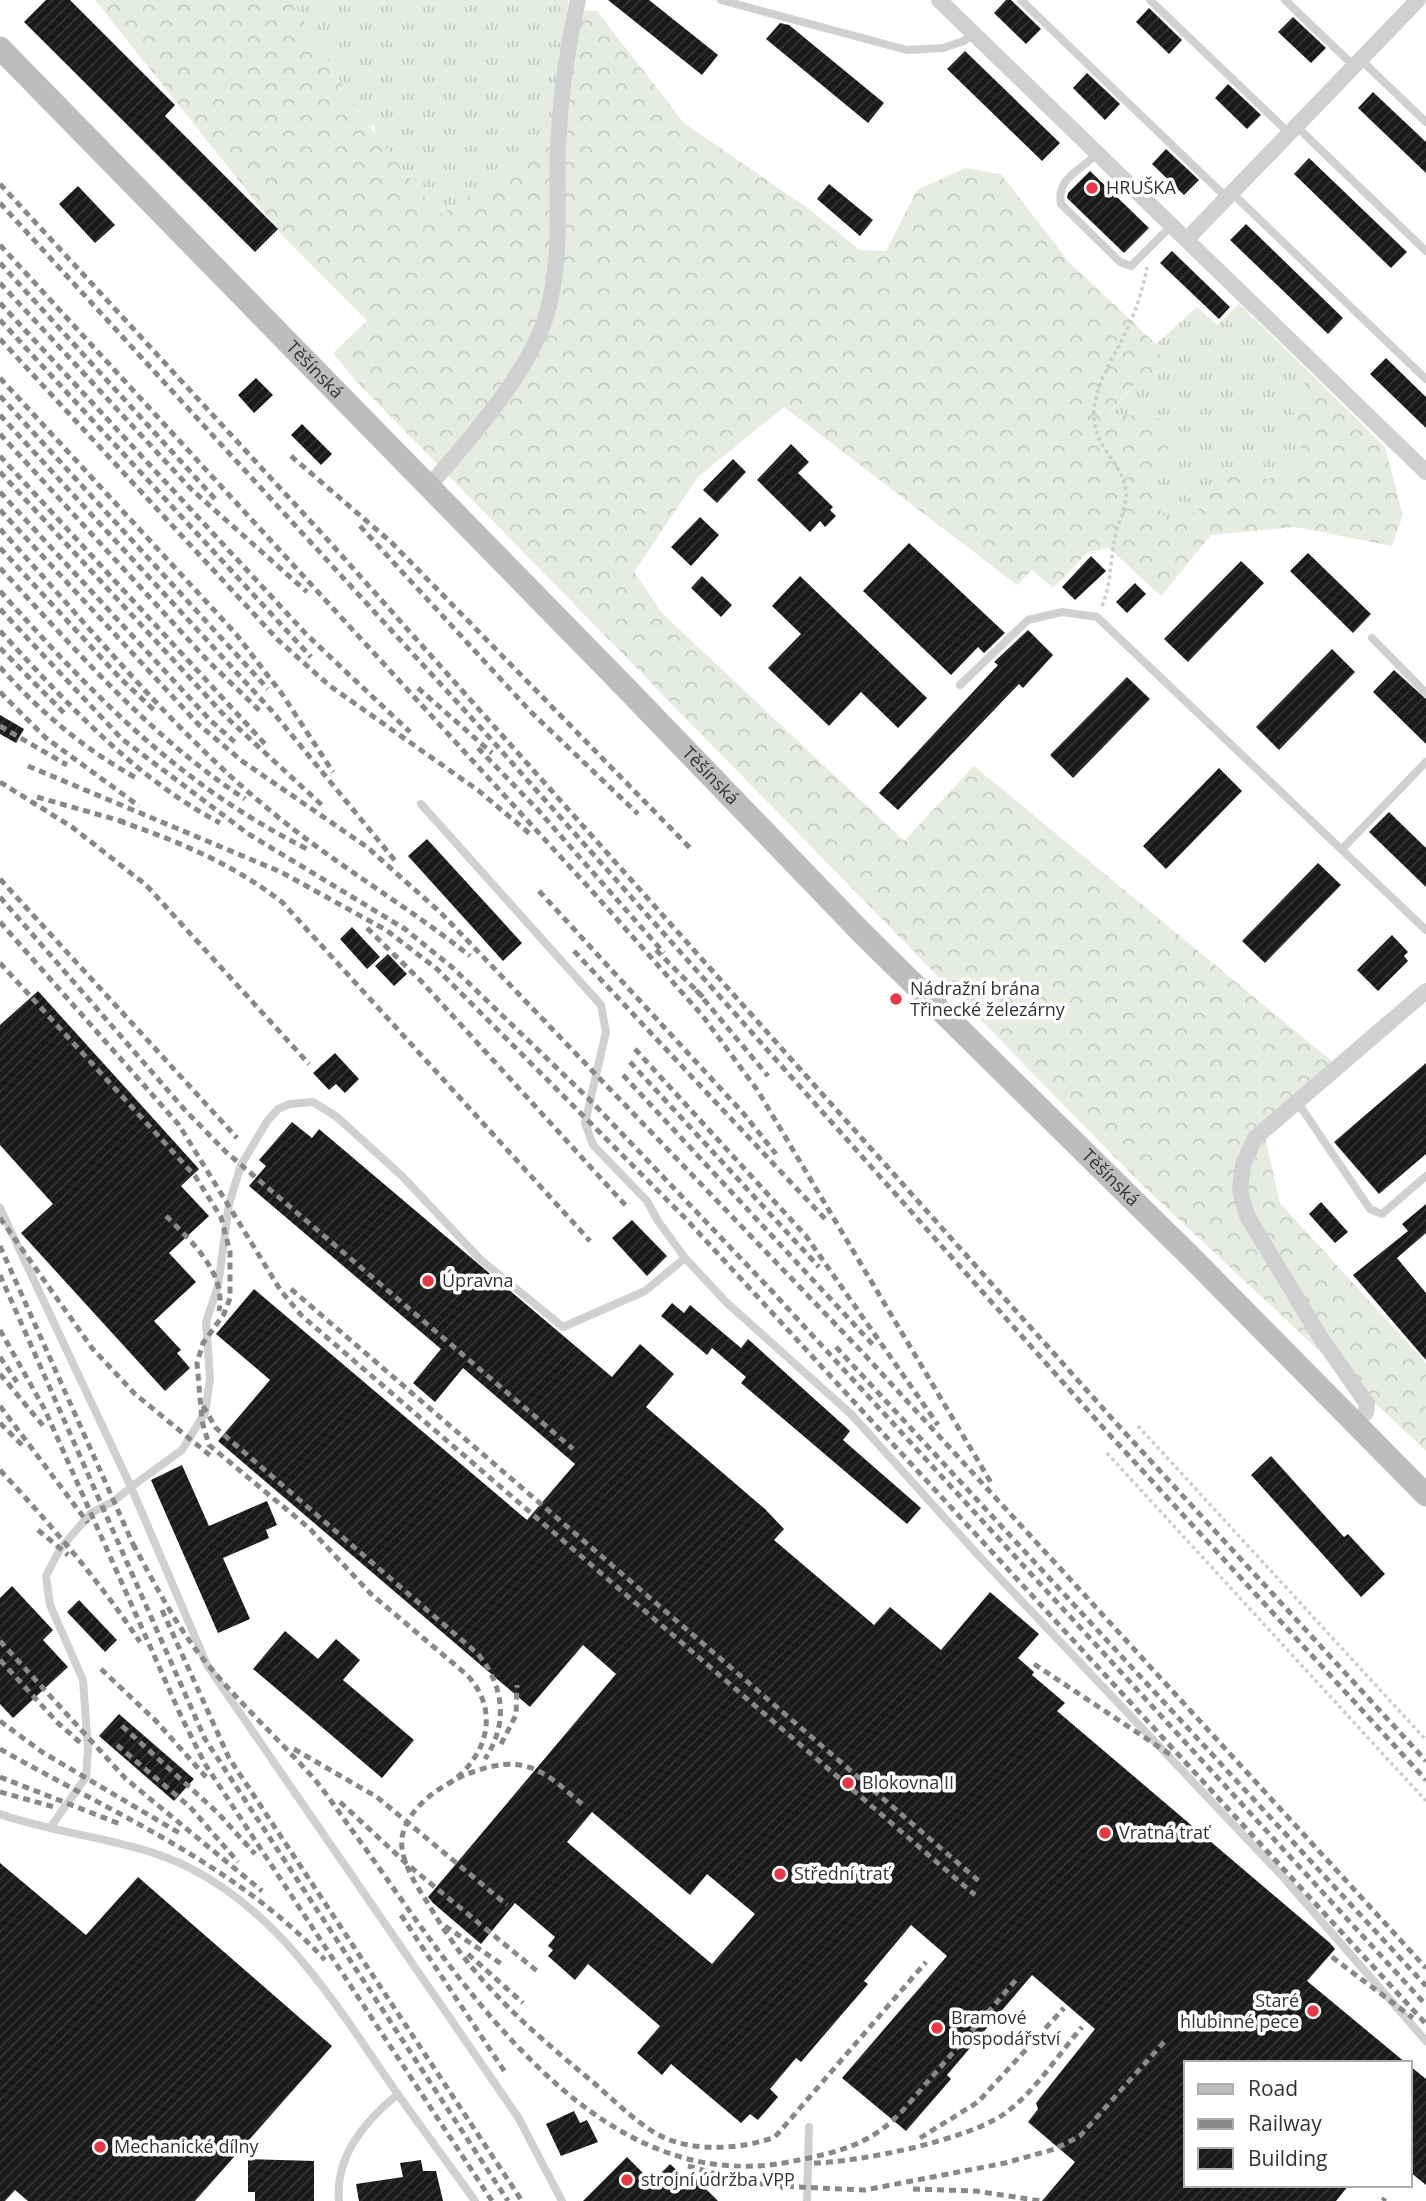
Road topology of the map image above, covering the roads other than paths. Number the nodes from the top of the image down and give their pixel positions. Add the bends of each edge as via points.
1 (578, 0) edge
2 (721, 0) edge
3 (939, 0) edge
4 (1021, 0) edge
5 (1150, 0) edge
6 (1285, 0) edge
7 (1417, 1) edge
8 (973, 33) junction
9 (0, 48) edge
10 (1358, 63) junction
11 (1426, 122) edge
12 (1294, 130) junction
13 (1098, 153) junction
14 (1231, 196) junction
15 (1173, 224) junction
16 (1188, 238) junction
17 (1426, 251) edge
18 (1426, 379) edge
19 (1426, 472) edge
20 (429, 486) junction
21 (1372, 638) dead end
22 (960, 685) dead end
23 (1426, 693) edge
24 (1426, 762) edge
25 (421, 804) dead end
26 (1342, 849) junction
27 (1426, 930) edge
28 (1426, 990) edge
29 (1298, 1103) junction
30 (1426, 1176) edge
31 (0, 1208) edge
32 (685, 1258) junction
33 (1356, 1422) junction
34 (131, 1487) junction
35 (1426, 1495) edge
36 (0, 1814) edge
37 (50, 1828) junction
38 (1426, 2042) edge
39 (398, 2094) junction
40 (809, 2127) dead end
41 (339, 2201) edge
42 (475, 2201) edge
43 (562, 2201) edge
44 (807, 2201) edge

1 - 20 street via 562,88 558,240 546,316 525,361
2 - 8 lane via 907,50 943,48
3 - 8 street
4 - 14 lane
5 - 12 lane
6 - 10 lane
7 - 10 street
8 - 13 street
9 - 20 main road, Těšínská
10 - 11 lane
10 - 12 street
12 - 14 street
12 - 17 lane
13 - 15 street
13 - 15 lane via 1067,177 1059,192 1061,204 1120,262 1130,265
14 - 16 street
14 - 18 lane
15 - 16 street
16 - 19 street
20 - 33 main road, Těšínská via 872,943
21 - 23 lane
22 - 26 lane via 1028,620 1062,612 1097,617
24 - 26 lane
25 - 32 lane via 601,1005 606,1032 585,1129 593,1145 647,1201
26 - 27 lane
28 - 29 street
29 - 30 lane via 1370,1209 1382,1214
29 - 33 street via 1255,1138 1242,1164 1240,1190 1259,1239 1363,1395 1366,1412
31 - 34 lane
32 - 34 lane via 645,1291 563,1327 481,1260 402,1176 337,1117 313,1102 290,1104 268,1120 241,1165 229,1204 218,1286 206,1322 210,1379 205,1413 182,1450
32 - 38 lane via 727,1303 850,1414 1283,1877
33 - 35 main road, Těšínská
34 - 37 lane via 91,1513 60,1549 46,1576 50,1605 83,1680 88,1749 86,1777
34 - 43 lane via 207,1665 518,2117
36 - 37 lane
37 - 39 lane via 143,1850 190,1868 239,1900 285,1941 327,1989
39 - 41 lane via 379,2109 348,2148
39 - 42 lane
40 - 44 lane

